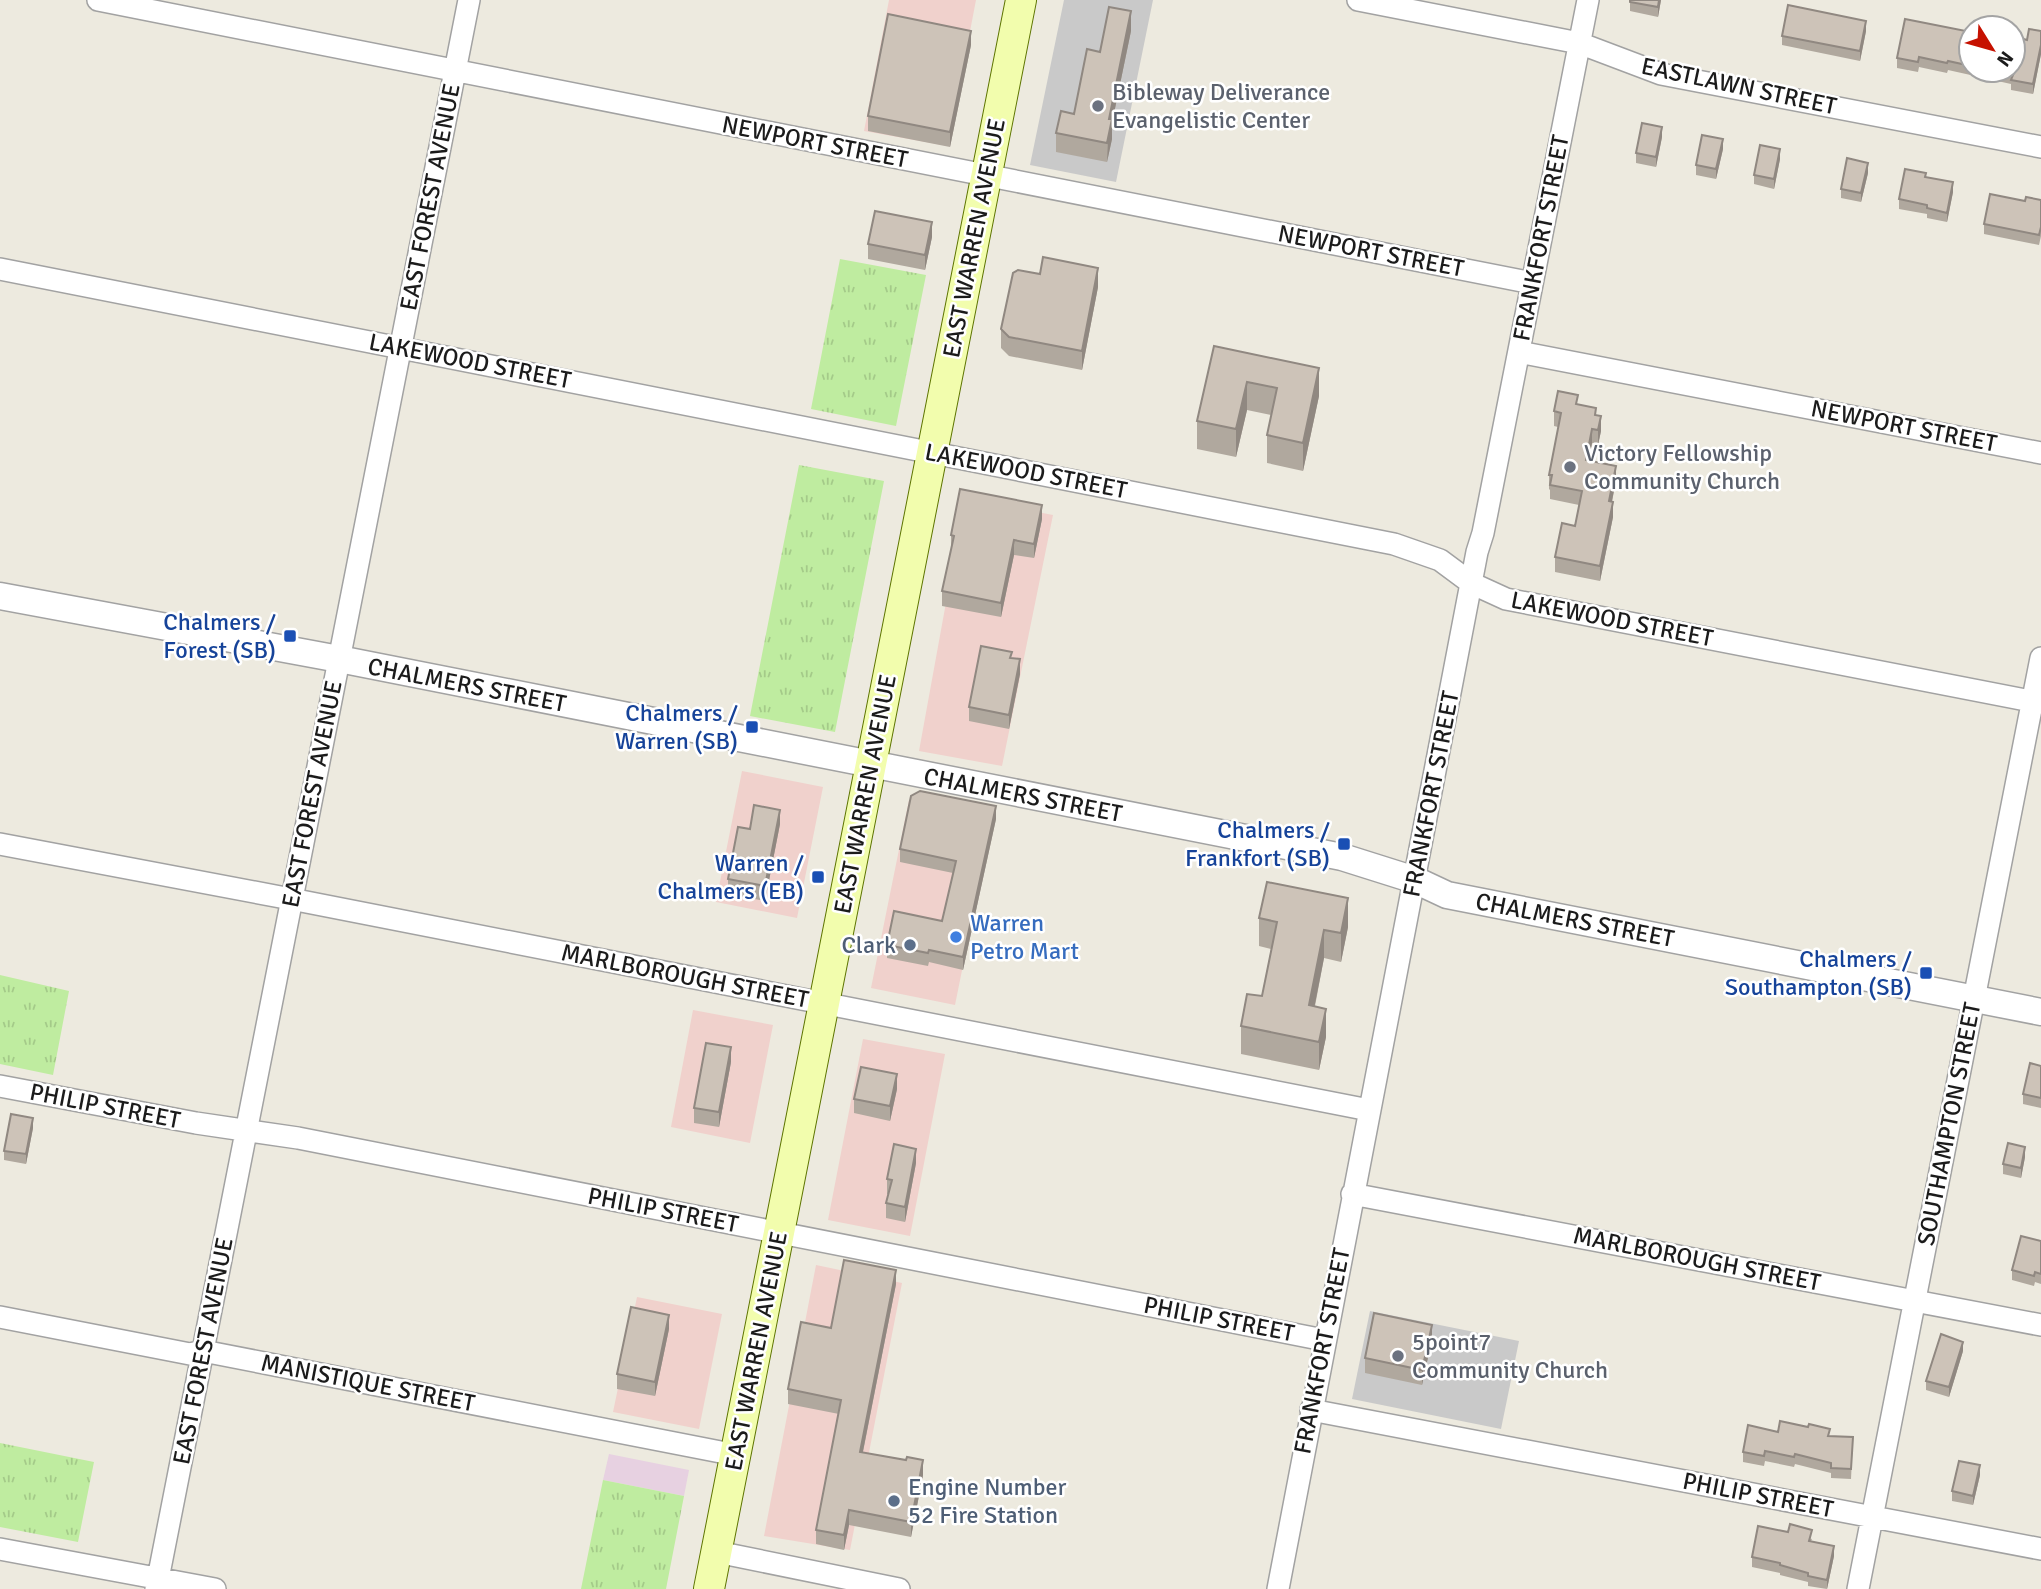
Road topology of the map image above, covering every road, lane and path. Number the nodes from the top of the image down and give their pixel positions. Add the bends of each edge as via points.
1 (98, 0) edge
2 (469, 0) edge
3 (1021, 0) edge
4 (1358, 0) edge
5 (1588, 0) edge
6 (1579, 43) junction
7 (455, 71) junction
8 (2041, 147) edge
9 (987, 175) junction
10 (0, 269) edge
11 (1532, 283) junction
12 (400, 347) junction
13 (1519, 352) junction
14 (932, 452) junction
15 (2041, 453) edge
16 (1471, 583) junction
17 (0, 596) edge
18 (2041, 658) edge
19 (338, 659) junction
20 (2037, 702) edge
21 (870, 765) junction
22 (0, 844) edge
23 (1415, 880) junction
24 (291, 899) junction
25 (1974, 999) junction
26 (824, 1003) junction
27 (2041, 1012) edge
28 (0, 1086) edge
29 (1369, 1110) junction
30 (246, 1130) junction
31 (1352, 1194) junction
32 (779, 1232) junction
33 (1914, 1301) junction
34 (0, 1317) edge
35 (2041, 1325) edge
36 (1324, 1339) junction
37 (203, 1351) junction
38 (1311, 1410) junction
39 (736, 1455) junction
40 (1872, 1517) junction
41 (0, 1549) edge
42 (2041, 1549) edge
43 (717, 1552) junction
44 (157, 1584) edge
45 (215, 1589) edge
46 (709, 1589) edge
47 (899, 1589) edge
48 (1278, 1589) edge
49 (1858, 1589) edge

1 - 7 street, NEWPORT STREET
2 - 7 street, EAST FOREST AVENUE
3 - 9 main road, EAST WARREN AVENUE
4 - 6 street, EASTLAWN STREET
5 - 6 street, FRANKFORT STREET
6 - 8 street, EASTLAWN STREET via 1661,74
6 - 11 street, FRANKFORT STREET
7 - 9 street, NEWPORT STREET
7 - 12 street, EAST FOREST AVENUE
9 - 11 street, NEWPORT STREET
9 - 14 main road, EAST WARREN AVENUE
10 - 12 street, LAKEWOOD STREET
11 - 13 street, FRANKFORT STREET
12 - 14 street, LAKEWOOD STREET
12 - 19 street, EAST FOREST AVENUE
13 - 15 street, NEWPORT STREET
13 - 16 street, FRANKFORT STREET
14 - 16 street, LAKEWOOD STREET via 1394,544 1440,560
14 - 21 main road, EAST WARREN AVENUE
16 - 20 street, LAKEWOOD STREET via 1506,599
16 - 23 street, FRANKFORT STREET
17 - 19 street, CHALMERS STREET
18 - 20 street, SOUTHAMPTON STREET
19 - 21 street, CHALMERS STREET
19 - 24 street, EAST FOREST AVENUE
20 - 25 street, SOUTHAMPTON STREET
21 - 23 street, CHALMERS STREET via 1342,857
21 - 26 main road, EAST WARREN AVENUE
22 - 24 street, MARLBOROUGH STREET
23 - 25 street, CHALMERS STREET via 1447,895
23 - 29 street, FRANKFORT STREET
24 - 26 street, MARLBOROUGH STREET
24 - 30 street, EAST FOREST AVENUE
25 - 27 street, CHALMERS STREET
25 - 33 street, SOUTHAMPTON STREET
26 - 29 street, MARLBOROUGH STREET
26 - 32 main road, EAST WARREN AVENUE
28 - 30 street, PHILIP STREET
29 - 31 street, FRANKFORT STREET
30 - 32 street, PHILIP STREET
30 - 37 street, EAST FOREST AVENUE
31 - 33 street, MARLBOROUGH STREET
31 - 36 street, FRANKFORT STREET
32 - 36 street, PHILIP STREET
32 - 39 main road, EAST WARREN AVENUE
33 - 35 street, MARLBOROUGH STREET
33 - 40 street, SOUTHAMPTON STREET
34 - 37 street, MANISTIQUE STREET via 190,1353
36 - 38 street, FRANKFORT STREET
37 - 39 street, MANISTIQUE STREET
37 - 44 street, EAST FOREST AVENUE
38 - 40 street, PHILIP STREET
38 - 48 street, FRANKFORT STREET
39 - 43 main road, EAST WARREN AVENUE
40 - 42 street, PHILIP STREET
40 - 49 street, SOUTHAMPTON STREET
41 - 44 street
43 - 46 main road, EAST WARREN AVENUE
43 - 47 street
44 - 45 street

